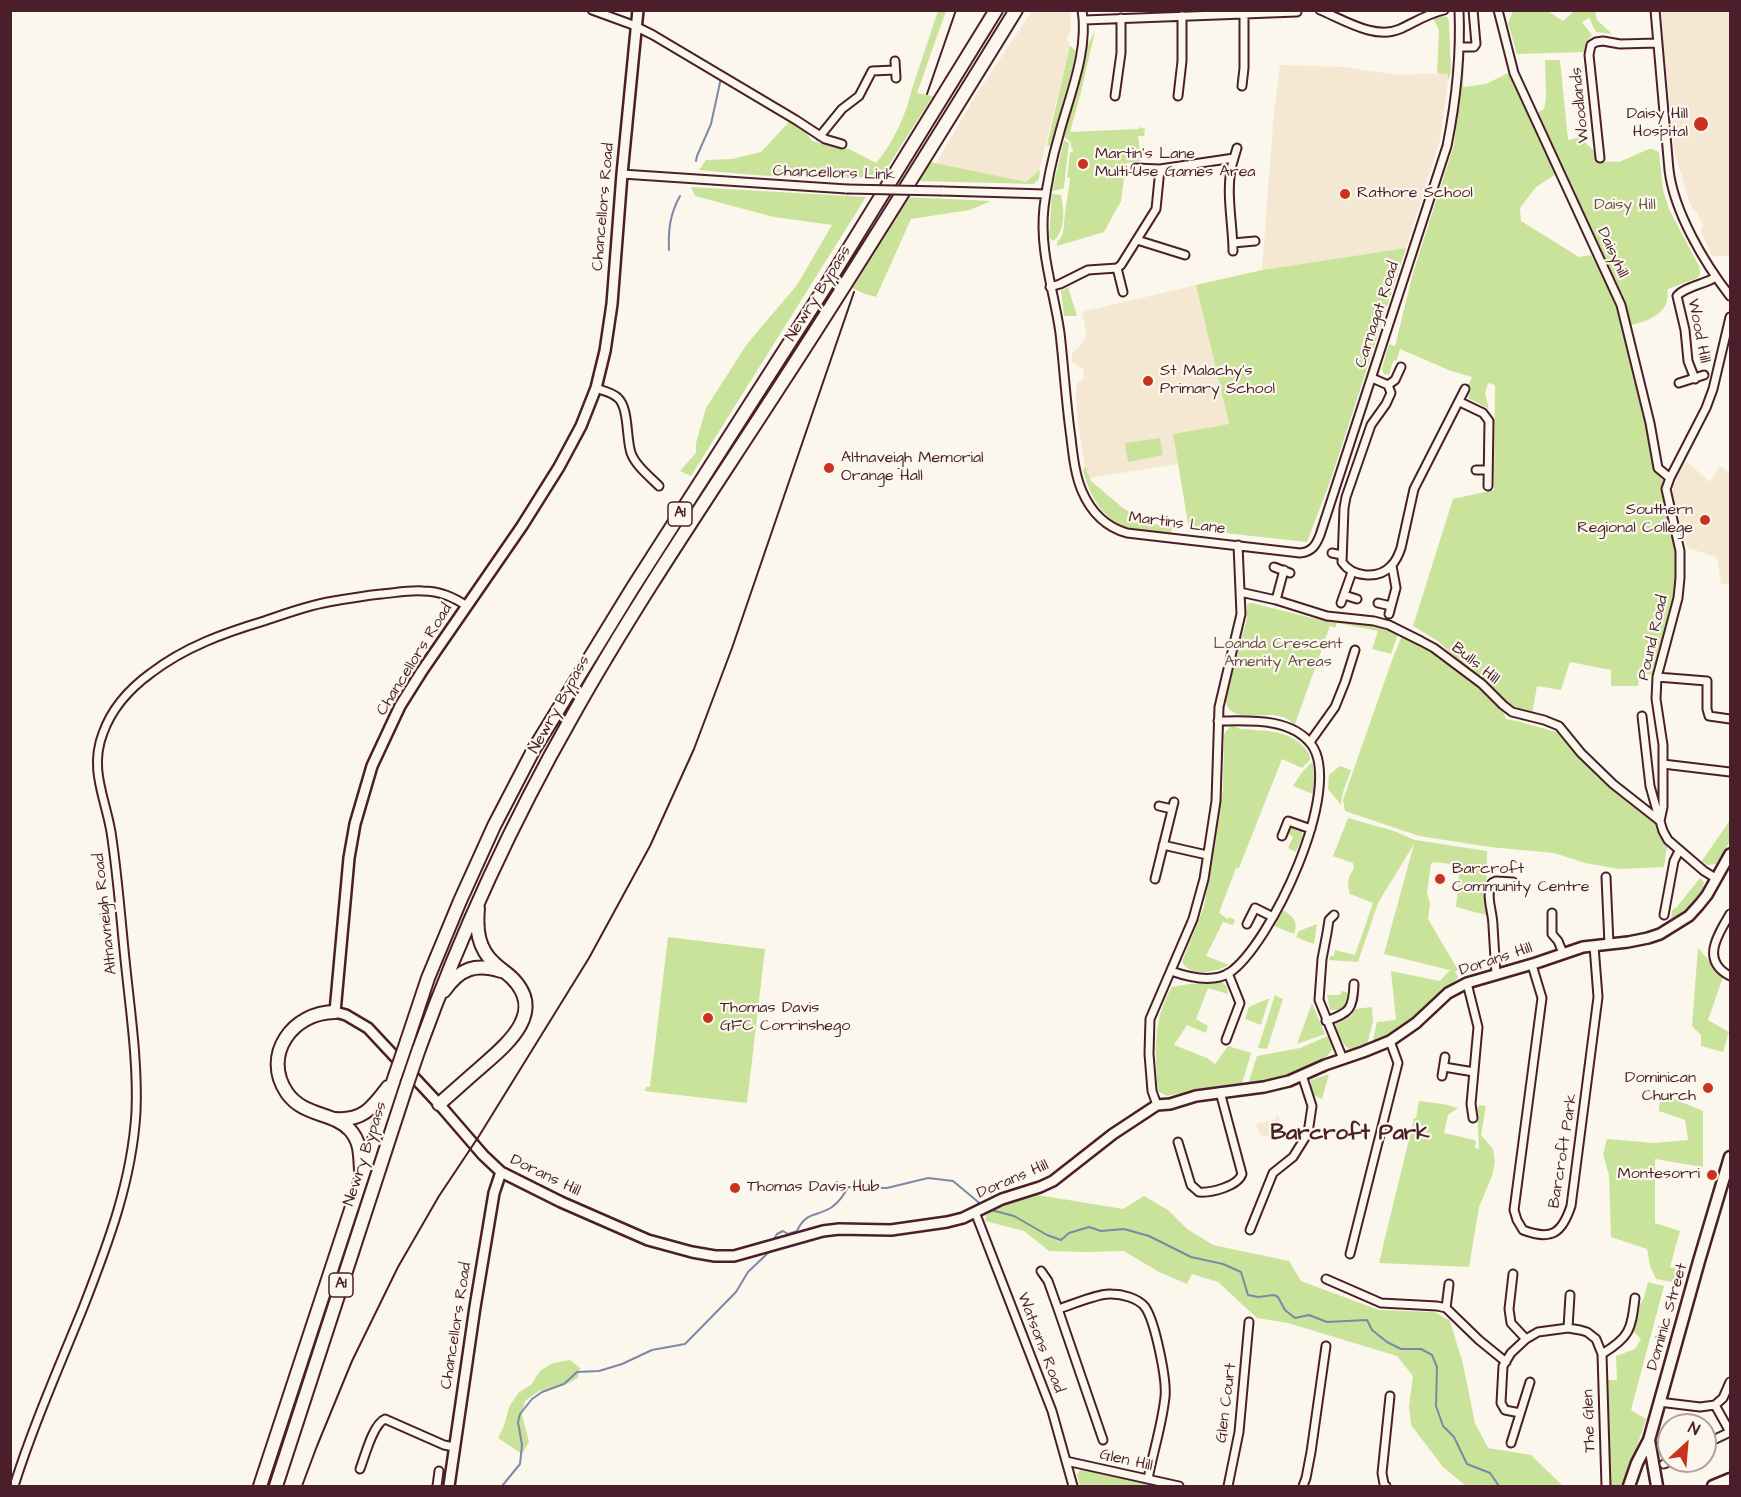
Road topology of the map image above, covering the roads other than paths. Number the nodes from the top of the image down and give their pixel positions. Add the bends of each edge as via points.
1 (592, 10) edge
2 (638, 10) edge
3 (996, 10) edge
4 (1016, 10) edge
5 (1082, 10) edge
6 (1320, 10) edge
7 (1444, 10) edge
8 (1459, 10) edge
9 (1473, 10) edge
10 (1498, 10) edge
11 (1655, 10) edge
12 (1276, 12) edge
13 (1298, 12) edge
14 (1146, 14) edge
15 (1244, 14) junction
16 (1182, 16) junction
17 (1121, 18) junction
18 (1084, 20) junction
19 (636, 28) junction
20 (1658, 43) junction
21 (1460, 47) junction
22 (895, 61) dead end
23 (1242, 86) dead end
24 (1115, 96) dead end
25 (1178, 96) dead end
26 (820, 136) junction
27 (842, 144) dead end
28 (1237, 148) dead end
29 (1234, 158) junction
30 (1600, 158) dead end
31 (1136, 168) dead end
32 (1160, 169) junction
33 (622, 174) junction
34 (1046, 194) junction
35 (1137, 240) junction
36 (1255, 241) dead end
37 (1185, 255) dead end
38 (1117, 268) junction
39 (1716, 277) junction
40 (1050, 287) junction
41 (1123, 292) dead end
42 (1731, 296) edge
43 (1731, 317) edge
44 (1401, 367) dead end
45 (1704, 375) dead end
46 (1372, 378) junction
47 (1695, 379) junction
48 (1679, 383) dead end
49 (1388, 385) junction
50 (596, 388) junction
51 (1466, 389) dead end
52 (1460, 402) junction
53 (1476, 470) dead end
54 (1488, 470) junction
55 (1670, 478) junction
56 (659, 486) dead end
57 (1488, 486) dead end
58 (1238, 545) junction
59 (1332, 553) dead end
60 (1342, 555) junction
61 (1392, 566) junction
62 (1274, 567) dead end
63 (1352, 572) junction
64 (1240, 592) junction
65 (1357, 599) dead end
66 (1276, 600) junction
67 (1378, 603) dead end
68 (467, 606) junction
69 (1355, 650) dead end
70 (1657, 677) junction
71 (1642, 716) dead end
72 (1731, 719) edge
73 (1218, 721) junction
74 (1310, 742) junction
75 (1663, 764) junction
76 (1731, 772) edge
77 (1159, 806) dead end
78 (1659, 821) junction
79 (1311, 829) junction
80 (1282, 836) dead end
81 (1163, 845) junction
82 (1679, 851) junction
83 (1731, 854) edge
84 (1207, 855) junction
85 (1606, 877) dead end
86 (1155, 879) dead end
87 (1716, 879) junction
88 (1513, 882) dead end
89 (480, 898) junction
90 (1552, 913) dead end
91 (1731, 914) edge
92 (1335, 915) dead end
93 (1664, 915) dead end
94 (1273, 917) junction
95 (1247, 924) dead end
96 (1609, 944) junction
97 (1594, 946) junction
98 (1563, 953) junction
99 (1532, 965) junction
100 (1171, 971) junction
101 (504, 972) junction
102 (1228, 973) junction
103 (1496, 975) junction
104 (1731, 976) edge
105 (1467, 983) junction
106 (1354, 984) dead end
107 (435, 1004) junction
108 (335, 1012) junction
109 (1326, 1022) junction
110 (1226, 1040) dead end
111 (1390, 1041) junction
112 (1445, 1057) dead end
113 (1343, 1059) junction
114 (1444, 1067) junction
115 (1474, 1072) junction
116 (1302, 1075) junction
117 (1442, 1076) dead end
118 (395, 1077) junction
119 (1220, 1092) junction
120 (439, 1104) junction
121 (1157, 1105) junction
122 (1473, 1118) dead end
123 (331, 1119) junction
124 (1178, 1142) dead end
125 (1731, 1157) edge
126 (501, 1172) junction
127 (361, 1177) junction
128 (978, 1211) junction
129 (1250, 1230) dead end
130 (1350, 1254) dead end
131 (1041, 1271) dead end
132 (1513, 1274) dead end
133 (1326, 1279) dead end
134 (1449, 1284) dead end
135 (1570, 1295) dead end
136 (1635, 1298) dead end
137 (1446, 1308) junction
138 (1058, 1309) junction
139 (1249, 1322) dead end
140 (1568, 1328) junction
141 (1526, 1339) junction
142 (1326, 1346) dead end
143 (1602, 1354) junction
144 (1506, 1362) junction
145 (1530, 1382) dead end
146 (1731, 1382) edge
147 (1390, 1396) dead end
148 (1659, 1402) junction
149 (1715, 1406) junction
150 (1520, 1413) junction
151 (1730, 1432) edge
152 (1103, 1440) dead end
153 (1649, 1440) junction
154 (1511, 1443) dead end
155 (454, 1447) junction
156 (1066, 1461) junction
157 (360, 1469) dead end
158 (439, 1471) dead end
159 (1148, 1479) junction
160 (1731, 1479) edge
161 (14, 1486) edge
162 (260, 1486) edge
163 (276, 1486) edge
164 (436, 1486) edge
165 (448, 1486) edge
166 (1073, 1486) edge
167 (1179, 1486) edge
168 (1228, 1486) edge
169 (1303, 1486) edge
170 (1386, 1486) edge
171 (1606, 1486) edge
172 (1629, 1486) edge
173 (1658, 1486) edge
174 (1713, 1486) edge

1 - 19 street
2 - 19 street, Chancellors Road
3 - 118 highway, Newry Bypass / A1, bridge via 534,749 460,901 428,978
4 - 89 highway, Newry Bypass / A1 via 604,661 531,792
5 - 18 street, Martins Lane
6 - 7 street via 1368,30 1384,32 1399,30 1423,16
8 - 21 street, Carnagat Road
9 - 21 street via 1476,44
10 - 55 street, Daisyhill via 1514,74 1621,305 1659,468
11 - 20 street
12 - 13 street
12 - 15 street
14 - 16 street
14 - 17 street
15 - 16 street
15 - 23 street
16 - 25 street
17 - 18 street
17 - 24 street
18 - 34 street, Martins Lane via 1075,77
19 - 26 street
19 - 33 street, Chancellors Road
20 - 30 street, Woodlands via 1603,41 1591,45
20 - 39 street via 1672,190
21 - 46 street, Carnagat Road via 1447,146
22 - 26 street via 895,74 872,71 859,96 842,109
26 - 27 street
28 - 29 street
29 - 32 street
29 - 36 street via 1229,212 1233,248
31 - 32 street
32 - 35 street via 1156,209
33 - 34 street, Chancellors Link, bridge via 847,189
33 - 50 street, Chancellors Road via 608,331
34 - 40 street, Martins Lane via 1043,248
35 - 37 street
35 - 38 street
38 - 40 street via 1088,270
38 - 41 street
39 - 42 street
39 - 47 street, Wood Hill via 1677,296 1688,361
40 - 58 street, Martins Lane via 1059,330 1073,457 1090,506 1106,524 1127,533
43 - 55 street via 1710,399
44 - 49 street
45 - 47 street, Wood Hill
46 - 49 street
46 - 58 street, Carnagat Road via 1317,544 1300,553
47 - 48 street, Wood Hill
49 - 60 street via 1389,398 1371,425 1346,497
50 - 56 street via 621,402 632,455
50 - 68 street, Chancellors Road via 560,467
51 - 52 street
52 - 54 street via 1483,413 1489,421
52 - 61 street via 1414,489 1401,548
53 - 54 street
54 - 57 street
55 - 70 street, Pound Road via 1666,489 1680,551 1680,578
58 - 64 street, Martins Lane
59 - 60 street
60 - 63 street via 1342,562
61 - 63 street via 1370,575
61 - 67 street via 1396,588 1390,610
62 - 66 street via 1287,571
63 - 65 street via 1342,599
64 - 66 street, Bulls Hill
64 - 73 street, Martins Lane via 1241,614 1221,692
66 - 78 street, Bulls Hill via 1327,616 1382,623 1434,648 1512,712 1558,726 1613,784
68 - 108 street, Chancellors Road via 400,706 369,775 354,824 349,858
68 - 161 street, Altnavneigh Road via 449,595 422,590 355,597 270,619 218,636 171,659 133,687 108,719 97,756 98,777 111,831 131,1018 136,1089 134,1132 126,1185 103,1258
69 - 74 street via 1335,707
70 - 72 street via 1707,681 1709,716
70 - 75 street, Pound Road
71 - 78 street via 1650,786
73 - 74 street via 1280,724
73 - 84 street, Martins Lane via 1216,801
74 - 79 street via 1318,762 1320,786
75 - 76 street
75 - 78 street, Pound Road via 1663,807
77 - 81 street via 1173,806
78 - 82 street via 1668,840
79 - 80 street via 1288,821
79 - 94 street
81 - 84 street
81 - 86 street
82 - 87 street
82 - 93 street
83 - 87 street, Dorans Hill
84 - 100 street, Martins Lane via 1193,919
85 - 96 street
87 - 96 street, Dorans Hill via 1700,905 1673,927 1648,938
88 - 103 street via 1492,882 1490,887
89 - 101 highway via 478,938
89 - 107 highway, Newry Bypass / A1
90 - 98 street via 1552,934
91 - 104 street via 1714,942 1714,953 1724,973
92 - 109 street via 1329,920 1319,986
94 - 95 street via 1255,908
94 - 102 street via 1242,961
96 - 97 street, Dorans Hill
97 - 98 street, Dorans Hill
97 - 99 street, Barcroft Park via 1598,997 1571,1206 1560,1229 1540,1235 1523,1230 1514,1210 1542,998
98 - 99 street, Dorans Hill
99 - 103 street, Dorans Hill
100 - 102 street via 1212,978
100 - 121 street, Martins Lane via 1153,1013 1149,1034 1152,1091
101 - 107 highway via 481,966 463,972
101 - 120 highway via 522,993 523,1020 506,1045
102 - 110 street via 1239,1003
103 - 105 street, Dorans Hill
105 - 111 street, Dorans Hill via 1448,993
105 - 115 street via 1478,1027
106 - 109 street via 1351,1009
107 - 163 highway, Newry Bypass / A1, bridge
108 - 120 street, Dorans Hill via 368,1028
108 - 123 highway via 313,1016 294,1027 282,1044 278,1065 288,1094 306,1109
109 - 113 street
111 - 113 street, Dorans Hill
111 - 130 street via 1398,1063
112 - 114 street
113 - 116 street, Dorans Hill
114 - 115 street
114 - 117 street
115 - 122 street via 1470,1104
116 - 119 street, Dorans Hill via 1264,1087
116 - 129 street via 1312,1106 1308,1133 1293,1157 1273,1173
118 - 123 highway via 368,1112 345,1120
118 - 127 highway, Newry Bypass / A1
119 - 121 street, Dorans Hill
119 - 124 street via 1242,1174 1240,1180 1205,1193 1194,1189
120 - 126 street, Dorans Hill
121 - 128 street, Dorans Hill via 1053,1180
123 - 127 highway via 343,1124 355,1137
125 - 148 main road, Dominic Street
126 - 128 street, Dorans Hill via 622,1229 668,1246 715,1256 734,1256 823,1231 891,1230 963,1218
126 - 155 street, Chancellors Road via 494,1193
127 - 162 highway, Newry Bypass / A1
128 - 156 street, Watsons Road via 1052,1411
131 - 138 street
132 - 141 street via 1511,1323
133 - 137 street via 1381,1303
134 - 137 street
135 - 140 street
136 - 143 street via 1627,1335
137 - 144 street
138 - 152 street
138 - 159 street via 1109,1294 1133,1299 1145,1307 1162,1367 1165,1397
139 - 168 street, Glen Court via 1239,1432
140 - 141 street via 1538,1332
140 - 143 street via 1587,1332 1596,1339
141 - 144 street
142 - 169 street
143 - 171 street, The Glen
144 - 150 street via 1501,1403 1505,1410
145 - 150 street
146 - 149 street
147 - 170 street via 1382,1473
148 - 149 street
148 - 153 main road, Dominic Street
149 - 151 street
150 - 154 street
153 - 172 main road
153 - 173 main road, Dominic Street
155 - 157 street via 385,1419 376,1427
155 - 165 street, Chancellors Road
156 - 159 street, Glen Hill
156 - 166 street, Watsons Road
158 - 164 street
159 - 167 street, Glen Hill
160 - 174 main road

